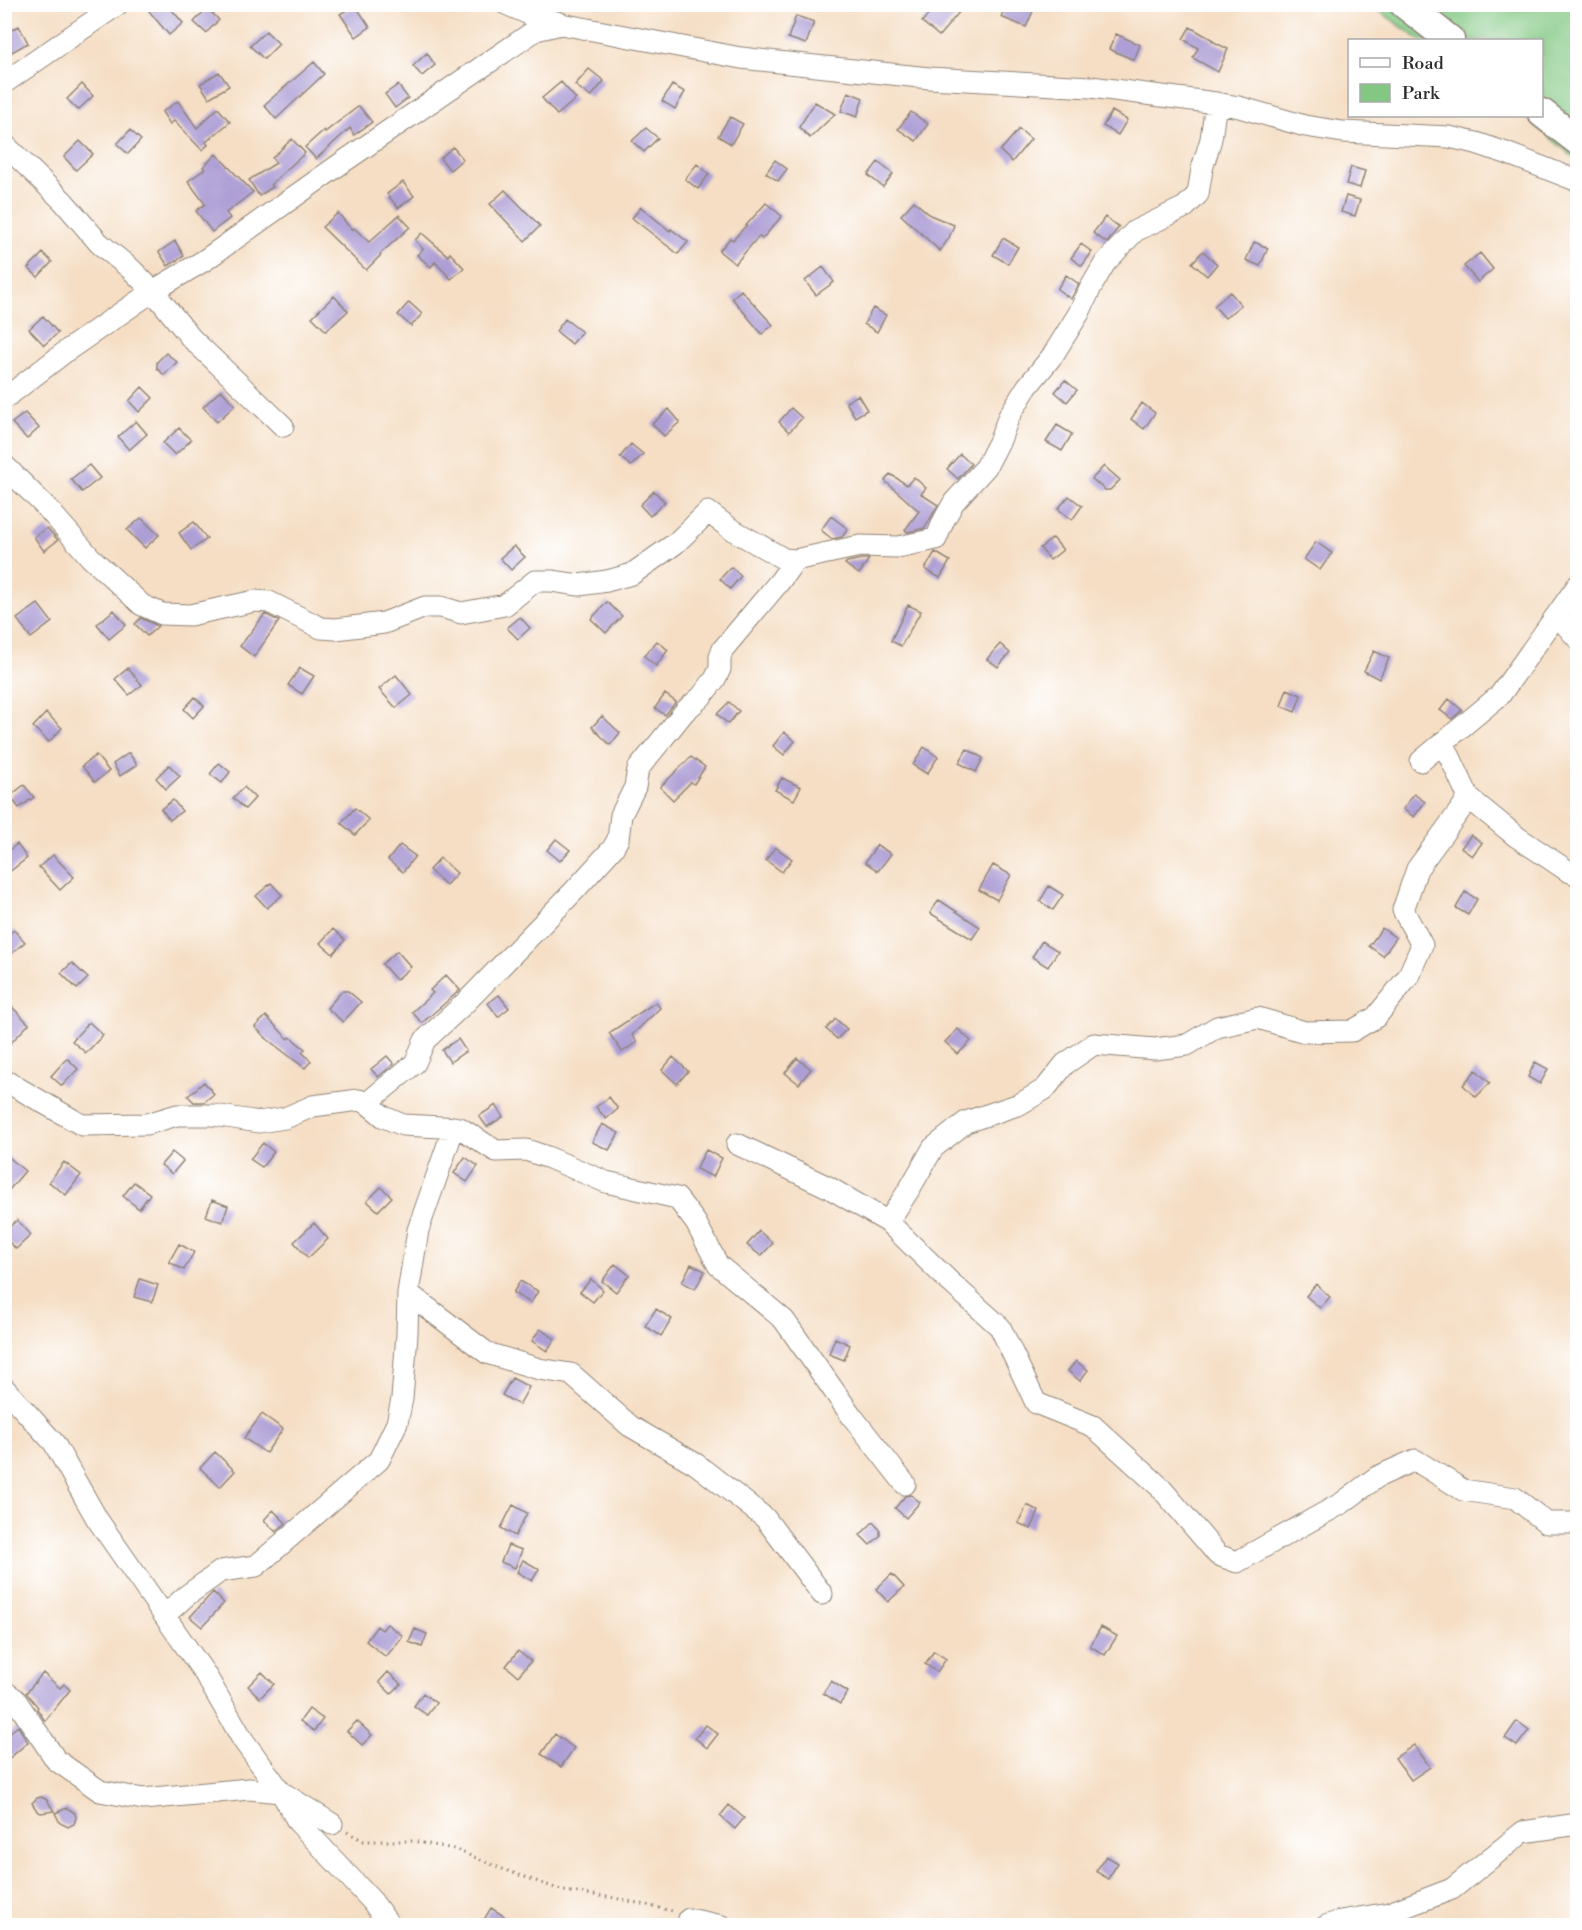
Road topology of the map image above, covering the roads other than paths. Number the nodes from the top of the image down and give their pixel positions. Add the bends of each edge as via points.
1 (118, 4) edge
2 (506, 4) edge
3 (1404, 4) edge
4 (561, 24) junction
5 (1449, 39) edge
6 (4, 83) edge
7 (1216, 103) junction
8 (1543, 113) edge
9 (1578, 141) edge
10 (4, 144) edge
11 (1578, 181) edge
12 (153, 291) junction
13 (4, 399) edge
14 (283, 426) dead end
15 (4, 465) edge
16 (795, 560) junction
17 (1578, 585) edge
18 (1557, 615) junction
19 (1578, 639) edge
20 (1443, 742) junction
21 (1421, 761) dead end
22 (1469, 798) junction
23 (1578, 875) edge
24 (4, 1080) edge
25 (367, 1103) junction
26 (454, 1127) junction
27 (737, 1144) dead end
28 (888, 1222) junction
29 (408, 1293) junction
30 (4, 1388) edge
31 (905, 1484) dead end
32 (1578, 1523) edge
33 (822, 1594) dead end
34 (165, 1615) junction
35 (4, 1691) edge
36 (281, 1792) junction
37 (332, 1824) road end
38 (1577, 1829) edge
39 (689, 1918) road end
40 (1394, 1919) edge
41 (390, 1926) edge
42 (722, 1926) edge
43 (1326, 1926) edge

1 - 6 street
2 - 4 street
3 - 5 main road
4 - 7 street via 741,58 928,78 1092,87
4 - 12 street via 536,30 205,260
7 - 11 street via 1343,132 1449,137 1506,153
7 - 16 street via 1198,194 1185,207 1135,231 1105,263 1053,355 1009,416 986,467 954,502 936,539 898,547 860,546
8 - 9 main road
10 - 12 street via 63,201 99,243
12 - 13 street
12 - 14 street via 191,338
15 - 16 street via 91,558 142,605 162,614 190,615 255,601 269,602 321,628 336,629 384,623 425,607 461,613 505,605 535,581 579,585 632,574 676,543 708,512 784,560
16 - 25 street via 723,649 715,679 638,768 613,848 425,1040 415,1063
17 - 18 street
18 - 19 street
18 - 20 street via 1500,695
20 - 21 street
20 - 22 street
22 - 23 street via 1517,837
22 - 28 street via 1417,868 1402,910 1422,945 1408,977 1376,1017 1352,1031 1305,1032 1258,1018 1217,1027 1187,1045 1155,1049 1094,1044 1065,1064 1045,1089 1020,1104 966,1122 933,1148
24 - 25 street via 82,1125 147,1124 177,1115 214,1115 259,1122 285,1118 313,1106
25 - 26 street via 384,1117 403,1125
26 - 29 street via 418,1230
26 - 31 street via 496,1151 526,1150 606,1182 677,1198 718,1264 784,1320
27 - 28 street via 828,1187
28 - 32 street via 1000,1327 1036,1402 1093,1426 1161,1487 1218,1555 1237,1562 1342,1503 1377,1477 1415,1460 1463,1490 1515,1498 1547,1523
29 - 33 street via 487,1353 571,1374 630,1426 696,1464 765,1518
29 - 34 street via 402,1399 397,1423 379,1460 256,1566 221,1571
30 - 34 street via 54,1443 97,1519
34 - 36 street via 243,1740
35 - 36 street via 15,1699 56,1760 100,1791 143,1799 249,1789
36 - 37 street
36 - 41 street via 298,1822 372,1901
38 - 40 street via 1523,1832 1452,1889
39 - 42 street
40 - 43 street via 1340,1921

